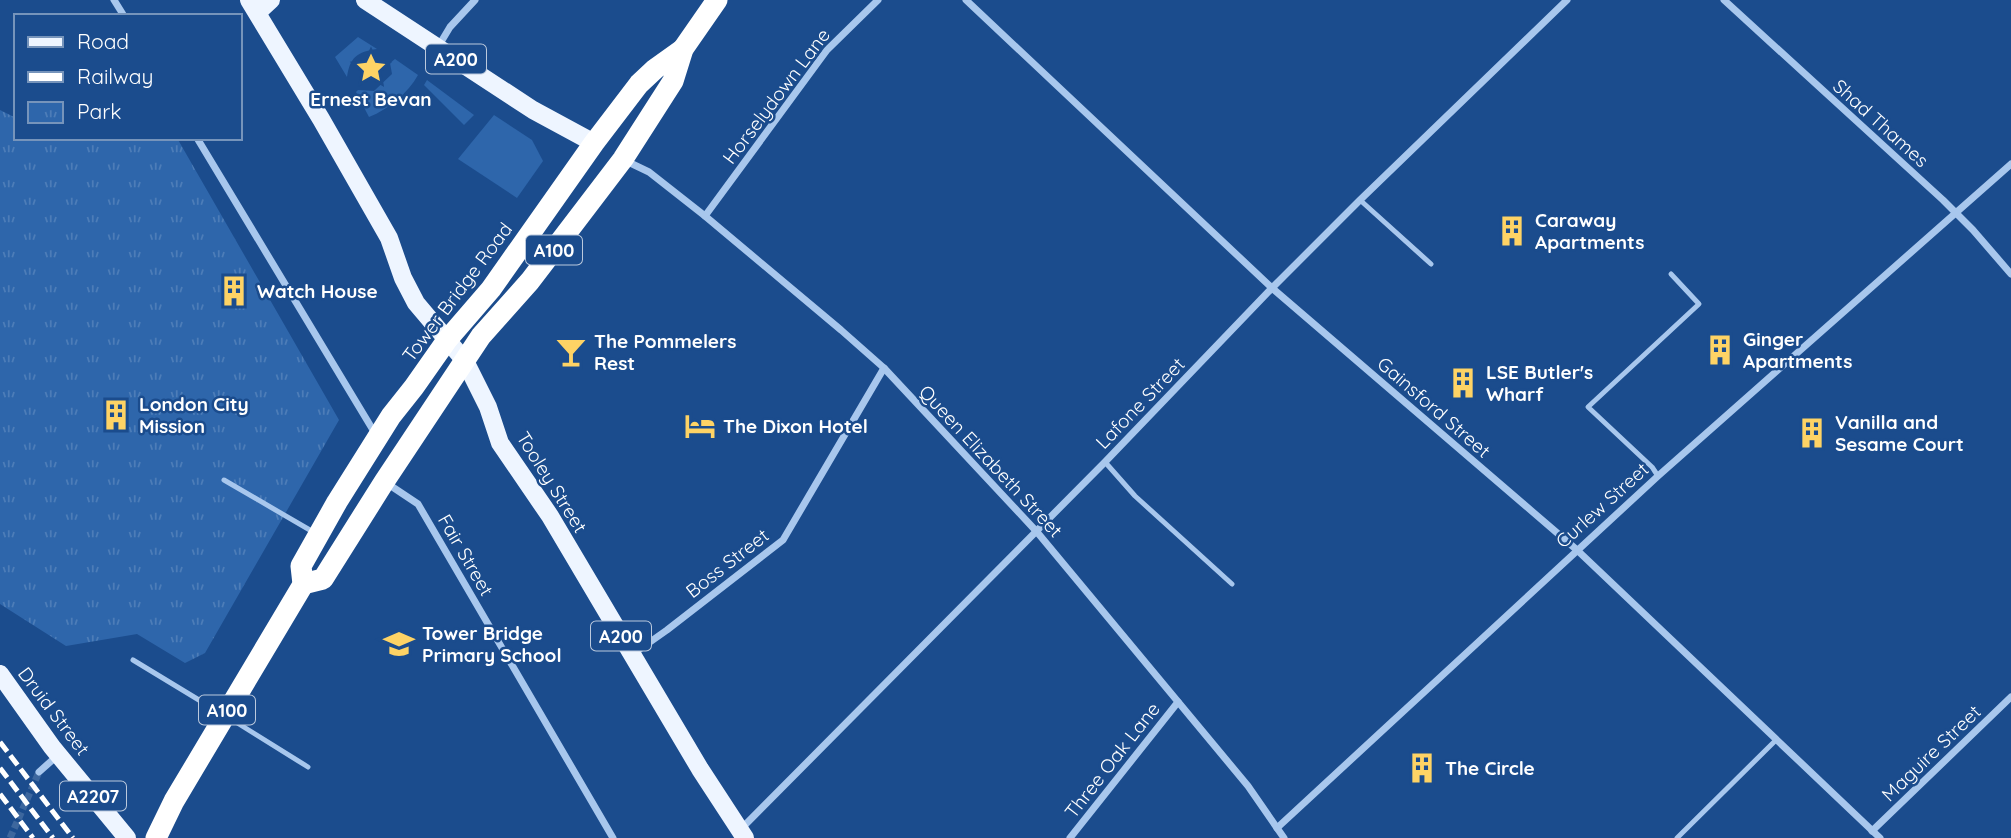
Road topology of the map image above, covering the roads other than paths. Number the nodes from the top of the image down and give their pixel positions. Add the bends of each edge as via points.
1 (475, 0) edge
2 (717, 0) edge
3 (878, 0) edge
4 (966, 0) edge
5 (1567, 0) edge
6 (1724, 0) edge
7 (377, 3) edge
8 (259, 4) edge
9 (438, 48) junction
10 (683, 49) junction
11 (198, 140) edge
12 (594, 143) junction
13 (623, 159) junction
14 (2011, 164) edge
15 (1360, 200) junction
16 (1956, 214) junction
17 (705, 216) junction
18 (1431, 264) dead end
19 (1671, 274) dead end
20 (2011, 274) edge
21 (1272, 288) junction
22 (447, 340) junction
23 (465, 360) junction
24 (884, 368) junction
25 (377, 437) junction
26 (1105, 462) junction
27 (1658, 475) junction
28 (224, 480) dead end
29 (384, 482) junction
30 (1037, 532) junction
31 (318, 535) junction
32 (1577, 550) junction
33 (303, 584) junction
34 (1232, 584) dead end
35 (632, 655) junction
36 (133, 660) dead end
37 (0, 674) edge
38 (2011, 697) edge
39 (1178, 702) junction
40 (224, 715) junction
41 (1776, 740) junction
42 (59, 754) junction
43 (308, 767) dead end
44 (39, 772) tunnel mouth
45 (1277, 828) junction
46 (1872, 831) junction
47 (742, 834) edge
48 (127, 838) edge
49 (156, 838) edge
50 (613, 838) edge
51 (1070, 838) edge
52 (1284, 838) edge
53 (1677, 838) edge
54 (1880, 838) edge

1 - 9 street
2 - 10 highway, Tower Bridge Road / A100
3 - 17 street, Horselydown Lane via 827,50
4 - 21 street, Gainsford Street
5 - 15 street, Lafone Street
6 - 16 street, Shad Thames
7 - 9 main road, A200
8 - 22 main road, Tooley Street / A200 via 389,237 415,303
9 - 12 main road, A200 via 533,110
10 - 12 highway, Tower Bridge Road / A100 via 639,84
10 - 13 highway, Tower Bridge Road / A100 via 673,81
11 - 25 street
12 - 22 highway, Tower Bridge Road / A100 via 491,289
13 - 17 street, Queen Elizabeth Street via 649,172
13 - 23 highway, Tower Bridge Road / A100
14 - 16 street, Curlew Street
15 - 18 lane
15 - 21 street, Lafone Street
16 - 20 street, Shad Thames
16 - 27 street, Curlew Street
17 - 24 street, Queen Elizabeth Street
19 - 27 lane via 1699,303 1588,407
21 - 26 street, Lafone Street
21 - 32 street, Gainsford Street
22 - 23 main road, Tooley Street / A200
22 - 25 highway, Tower Bridge Road / A100
23 - 29 highway, Tower Bridge Road / A100
23 - 35 main road, Tooley Street / A200 via 500,443 550,516
24 - 30 street, Queen Elizabeth Street
24 - 35 street, Boss Street via 783,540
25 - 31 highway, Tower Bridge Road / A100
26 - 30 street, Lafone Street
26 - 34 lane via 1135,496
27 - 32 street, Curlew Street
28 - 31 lane
29 - 33 highway, Tower Bridge Road / A100 via 323,579
29 - 50 street, Fair Street via 418,504
30 - 39 street, Queen Elizabeth Street
30 - 47 street, Lafone Street
31 - 33 highway, Tower Bridge Road / A100 via 301,566
32 - 41 street, Gainsford Street
32 - 45 street, Curlew Street
33 - 40 highway, Tower Bridge Road / A100
35 - 47 main road, Tooley Street / A200
36 - 40 lane
37 - 42 main road, Druid Street / A2207
38 - 46 street, Maguire Street
39 - 45 street, Queen Elizabeth Street
39 - 51 street, Three Oak Lane
40 - 43 lane
40 - 49 highway, Tower Bridge Road / A100
41 - 46 street, Gainsford Street
41 - 53 lane
42 - 44 street
42 - 48 main road, Druid Street / A2207
45 - 52 street, Queen Elizabeth Street
46 - 54 street, Gainsford Street

